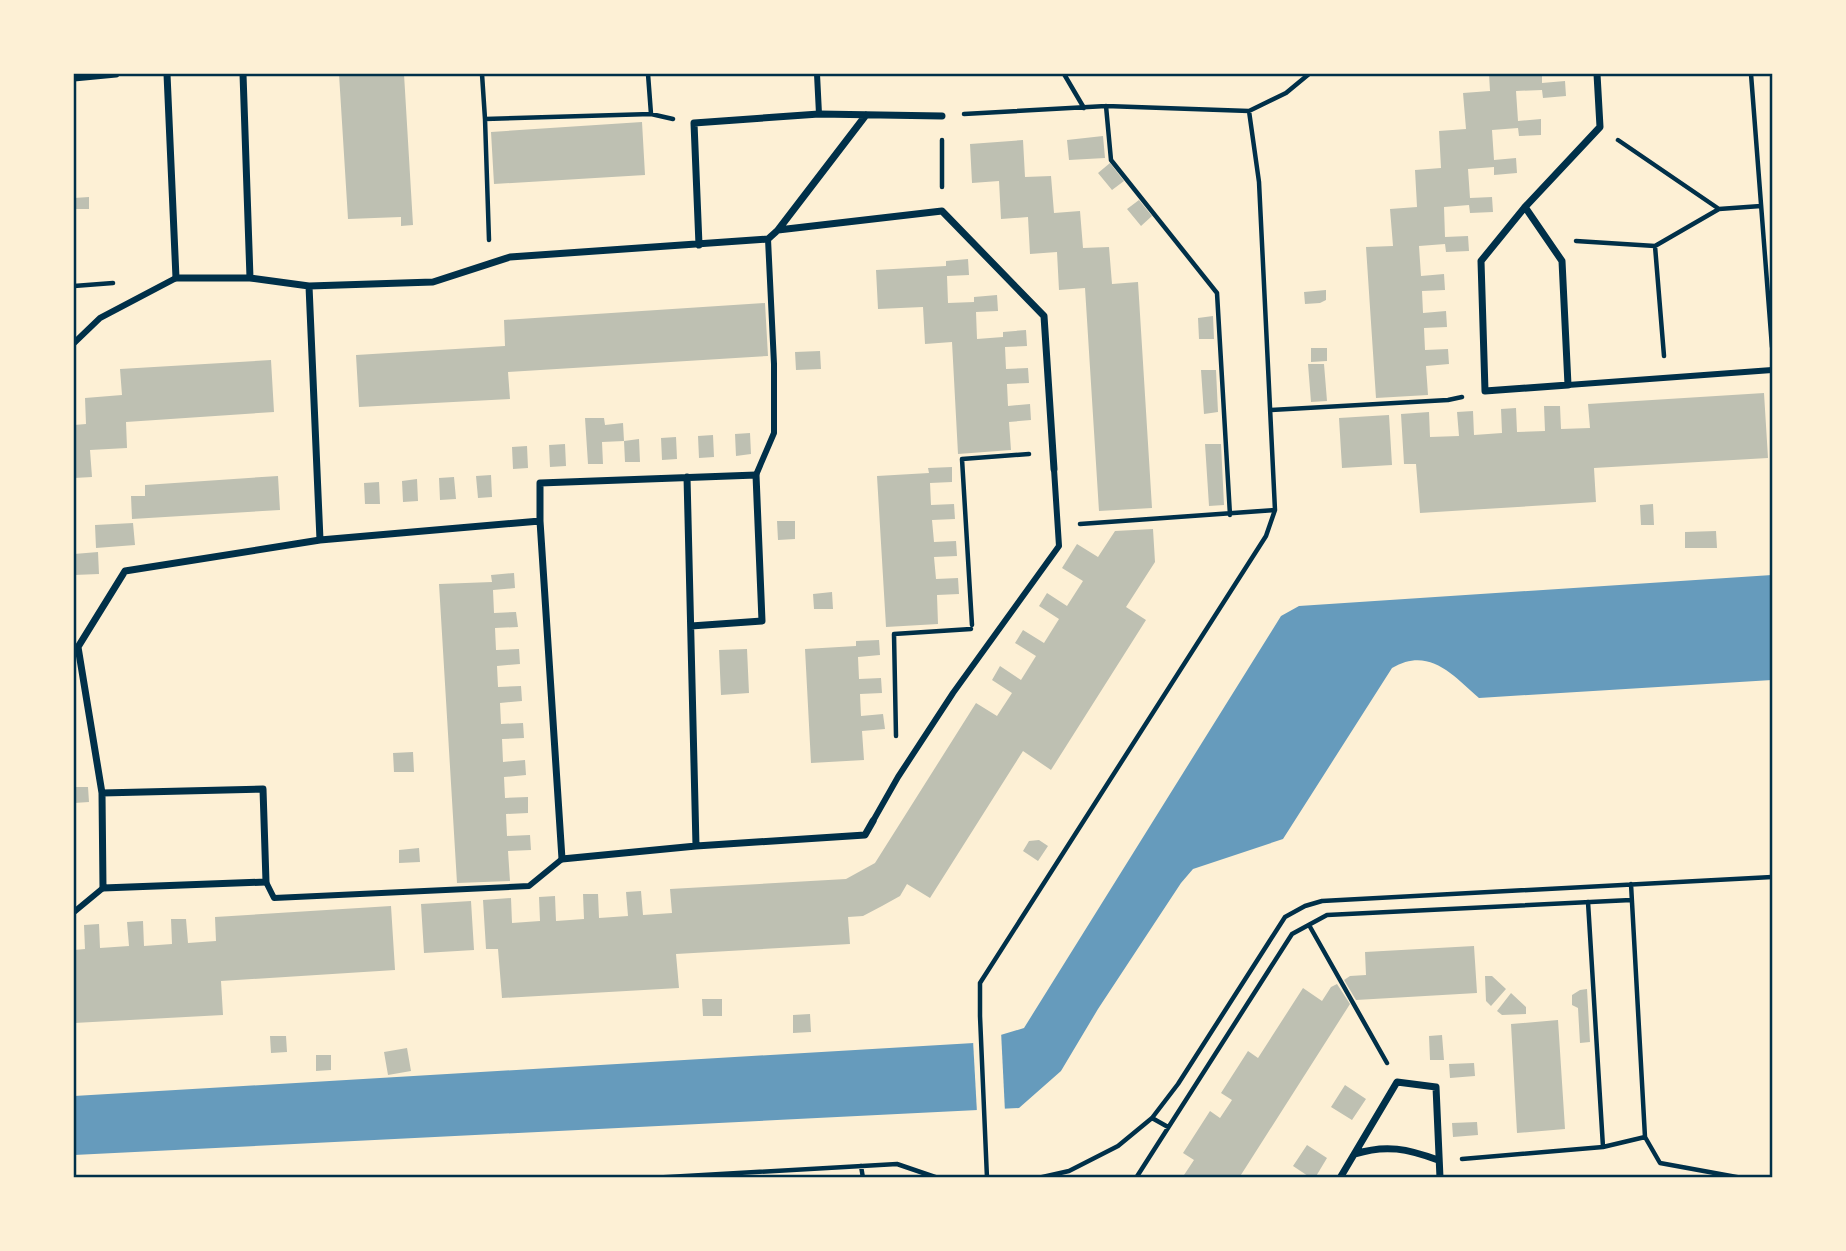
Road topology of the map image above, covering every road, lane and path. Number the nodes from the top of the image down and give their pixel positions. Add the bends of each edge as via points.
1 (116, 74) edge
2 (167, 74) edge
3 (243, 74) edge
4 (482, 74) edge
5 (648, 74) edge
6 (817, 74) edge
7 (1064, 74) edge
8 (1309, 74) edge
9 (1597, 74) edge
10 (1751, 74) edge
11 (74, 78) edge
12 (1106, 106) junction
13 (1084, 108) junction
14 (1249, 111) junction
15 (651, 114) junction
16 (819, 114) junction
17 (866, 115) junction
18 (942, 116) junction
19 (485, 120) junction
20 (694, 123) junction
21 (1600, 127) junction
22 (1761, 206) junction
23 (1525, 207) junction
24 (1719, 209) junction
25 (942, 211) junction
26 (778, 230) junction
27 (768, 239) junction
28 (1547, 239) junction
29 (699, 245) junction
30 (1655, 246) junction
31 (490, 263) junction
32 (176, 278) junction
33 (250, 278) junction
34 (309, 286) junction
35 (74, 343) edge
36 (1773, 347) edge
37 (1773, 370) edge
38 (1666, 377) junction
39 (1568, 385) junction
40 (1485, 391) junction
41 (1271, 410) junction
42 (1053, 452) junction
43 (1054, 470) joint
44 (756, 475) junction
45 (687, 477) junction
46 (1275, 510) junction
47 (1230, 515) junction
48 (540, 521) junction
49 (1059, 525) junction
50 (320, 540) junction
51 (691, 626) junction
52 (972, 629) junction
53 (76, 647) edge
54 (980, 656) junction
55 (898, 777) junction
56 (102, 793) junction
57 (873, 821) joint
58 (696, 846) junction
59 (562, 859) junction
60 (1773, 877) edge
61 (266, 883) junction
62 (1631, 884) junction
63 (103, 888) junction
64 (1631, 900) junction
65 (1588, 902) junction
66 (74, 912) edge
67 (1309, 925) junction
68 (1397, 1082) junction
69 (1152, 1118) junction
70 (1168, 1128) junction
71 (1645, 1137) junction
72 (1603, 1147) junction
73 (1354, 1154) junction
74 (1438, 1160) junction
75 (862, 1166) junction
76 (934, 1177) edge
77 (650, 1178) edge
78 (863, 1178) edge
79 (987, 1178) edge
80 (1038, 1178) edge
81 (1136, 1178) edge
82 (1340, 1178) edge
83 (1440, 1178) edge
84 (1742, 1178) edge

1 - 11 street
2 - 32 street
3 - 33 street
4 - 19 path
5 - 15 path
6 - 16 street
7 - 13 path
8 - 14 path via 1286,93
9 - 21 street
10 - 22 path
12 - 13 path
12 - 14 path
12 - 47 path via 1111,160 1217,293
13 - 18 path
14 - 41 path via 1259,183
15 - 19 path
15 - 20 path
16 - 17 street
16 - 20 street
17 - 18 street
17 - 26 street
18 - 25 path
19 - 31 path
20 - 29 street
21 - 23 street
21 - 24 path
22 - 24 path
22 - 36 path
23 - 28 street
23 - 40 street via 1481,261
24 - 30 path
25 - 26 street
25 - 42 street via 1044,316
26 - 27 street
27 - 29 street
27 - 44 street via 774,433
28 - 30 path
28 - 39 street via 1562,261
29 - 31 street via 510,257
30 - 38 path
31 - 34 street via 433,282
32 - 33 street
32 - 35 street via 100,318
33 - 34 street
34 - 50 street
37 - 38 street
38 - 39 street
39 - 40 street
40 - 41 path via 1448,400
41 - 46 path
42 - 43 street
42 - 52 path via 962,459
43 - 49 street
44 - 45 street
44 - 51 street via 762,621
45 - 48 street via 540,483
45 - 51 street
46 - 47 path
46 - 79 path via 1266,536 981,983
47 - 49 path
48 - 50 street
48 - 59 street
49 - 54 street via 1059,546
50 - 53 street via 125,571
51 - 58 street
52 - 54 path
52 - 55 path via 894,634
53 - 56 street
54 - 55 street
55 - 57 street
56 - 61 street via 263,789
56 - 63 street
57 - 58 street via 866,835
58 - 59 street
59 - 61 street via 529,886 274,898
60 - 62 path
61 - 63 street
62 - 64 path
62 - 69 path via 1322,901 1305,906 1285,917
63 - 66 street
64 - 65 path
64 - 71 path
65 - 67 path via 1328,915
65 - 72 path
67 - 68 path
67 - 70 path via 1292,934
68 - 73 street
68 - 74 street via 1437,1087
69 - 70 path
69 - 80 path via 1118,1146 1069,1171
70 - 81 path
71 - 72 path
71 - 84 path via 1661,1163
72 - 74 path
73 - 74 street via 1375,1148 1412,1150
73 - 82 street
74 - 83 street
75 - 76 path via 897,1164
75 - 77 path
75 - 78 path

